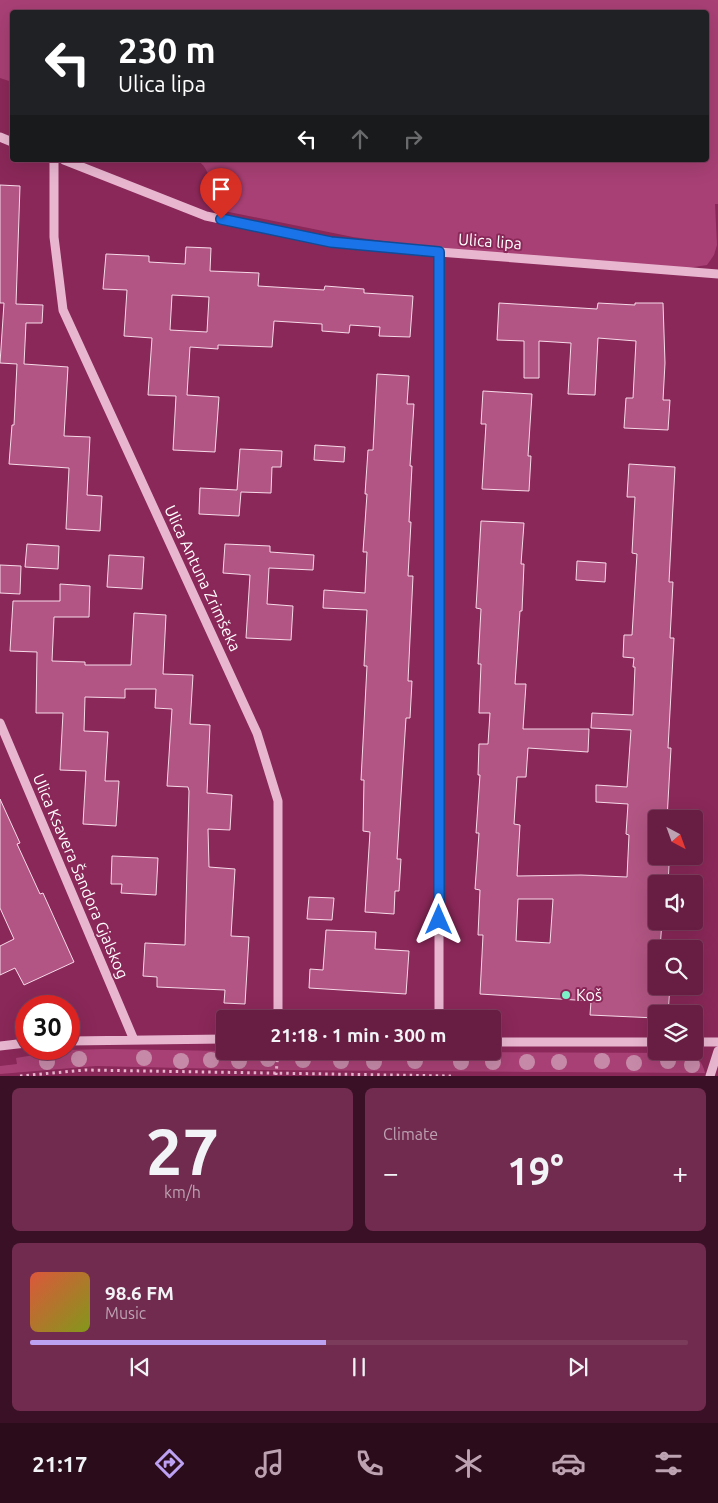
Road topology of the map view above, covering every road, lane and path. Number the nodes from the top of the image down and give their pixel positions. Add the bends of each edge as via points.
1 (54, 162) edge
2 (69, 162) edge
3 (439, 252) junction
4 (718, 274) edge
5 (0, 723) edge
6 (278, 1010) edge
7 (439, 1010) edge
8 (216, 1039) edge
9 (134, 1040) junction
10 (80, 1041) edge
11 (501, 1042) edge
12 (648, 1042) edge
13 (703, 1042) edge
14 (718, 1042) edge
15 (15, 1044) edge
16 (0, 1046) edge
17 (718, 1051) edge
18 (277, 1060) edge
19 (276, 1075) edge
20 (20, 1076) edge
21 (451, 1076) edge
22 (710, 1076) edge

1 - 6 street, Ulica Antuna Zrimšeka via 54,236 63,310 257,733 278,801
2 - 3 street, Ulica lipa via 206,216 331,242
3 - 4 street, Ulica lipa
3 - 7 street
5 - 9 street, Ulica Ksavera Šandora Gjalskog
8 - 9 street
9 - 10 street
11 - 12 street
13 - 14 street
15 - 16 street
17 - 22 street
18 - 19 path
19 - 20 path via 85,1070
19 - 21 path

